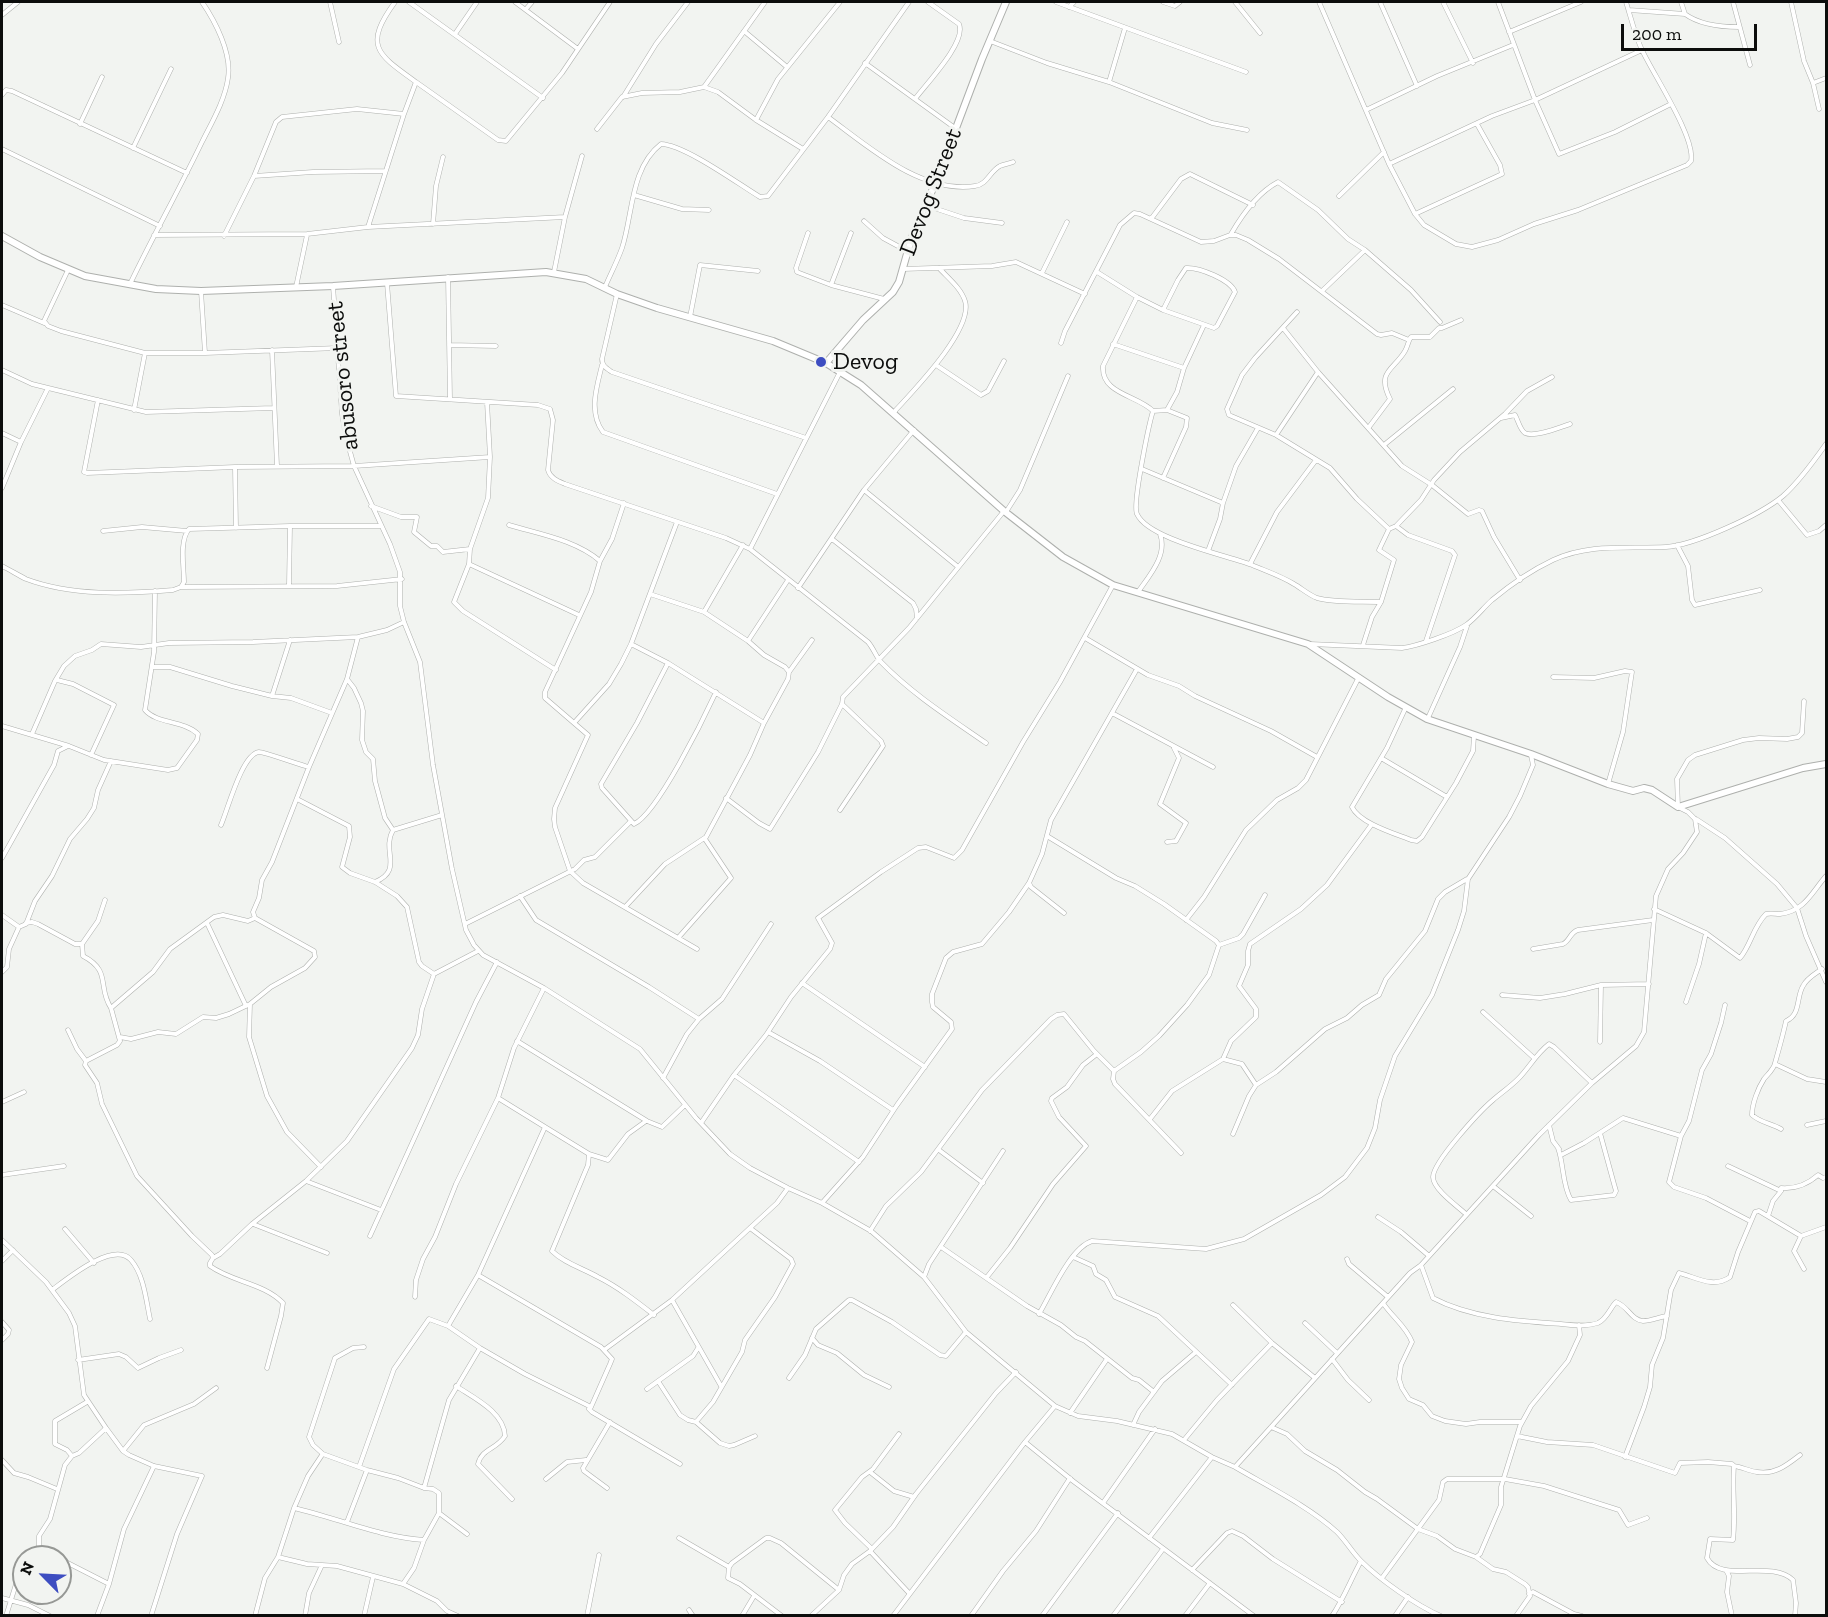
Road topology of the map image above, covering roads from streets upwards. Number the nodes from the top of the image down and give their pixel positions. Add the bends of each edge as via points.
1 (18, 2) edge
2 (202, 2) edge
3 (330, 2) edge
4 (395, 2) edge
5 (409, 2) edge
6 (477, 2) edge
7 (515, 2) edge
8 (532, 2) edge
9 (610, 2) edge
10 (688, 2) edge
11 (765, 2) edge
12 (840, 2) edge
13 (909, 2) edge
14 (928, 2) edge
15 (1006, 2) edge
16 (1056, 2) edge
17 (1074, 2) edge
18 (1163, 2) edge
19 (1180, 2) edge
20 (1235, 2) edge
21 (1319, 2) edge
22 (1380, 2) edge
23 (1443, 2) edge
24 (1498, 2) edge
25 (1581, 2) edge
26 (1626, 2) edge
27 (1681, 2) edge
28 (1732, 2) edge
29 (1791, 2) edge
30 (1069, 7) junction
31 (526, 9) junction
32 (1628, 10) junction
33 (1685, 14) junction
34 (2, 15) edge
35 (1739, 27) junction
36 (1125, 28) junction
37 (744, 31) junction
38 (1509, 32) junction
39 (1260, 33) dead end
40 (454, 34) junction
41 (990, 41) junction
42 (339, 42) dead end
43 (1513, 45) junction
44 (578, 49) junction
45 (1642, 50) junction
46 (865, 63) junction
47 (1473, 63) junction
48 (1750, 64) dead end
49 (787, 67) junction
50 (171, 69) dead end
51 (1246, 72) dead end
52 (102, 77) dead end
53 (1827, 78) edge
54 (416, 82) junction
55 (1109, 82) junction
56 (1813, 83) junction
57 (1417, 86) junction
58 (704, 87) junction
59 (2, 95) edge
60 (622, 97) junction
61 (543, 98) junction
62 (915, 99) junction
63 (1535, 100) junction
64 (1671, 104) junction
65 (1820, 109) dead end
66 (1366, 110) junction
67 (404, 114) junction
68 (828, 117) junction
69 (756, 120) junction
70 (1477, 123) junction
71 (80, 124) junction
72 (956, 128) junction
73 (597, 129) dead end
74 (1247, 130) dead end
75 (133, 148) junction
76 (2, 149) edge
77 (803, 149) junction
78 (1384, 152) junction
79 (582, 156) dead end
80 (443, 157) dead end
81 (1013, 162) dead end
82 (1389, 164) junction
83 (385, 171) junction
84 (187, 173) junction
85 (254, 176) junction
86 (935, 184) junction
87 (634, 195) junction
88 (1340, 196) dead end
89 (925, 205) junction
90 (1253, 205) junction
91 (709, 210) dead end
92 (1415, 214) junction
93 (565, 217) junction
94 (1151, 219) junction
95 (864, 221) dead end
96 (1067, 222) dead end
97 (1002, 223) dead end
98 (433, 224) junction
99 (160, 226) junction
100 (368, 227) junction
101 (808, 233) dead end
102 (851, 233) dead end
103 (307, 234) junction
104 (154, 235) junction
105 (1230, 235) junction
106 (2, 236) edge
107 (224, 236) junction
108 (1365, 250) junction
109 (907, 251) junction
110 (939, 268) junction
111 (68, 270) junction
112 (903, 270) junction
113 (1097, 271) junction
114 (554, 272) junction
115 (758, 272) dead end
116 (1042, 273) junction
117 (448, 277) junction
118 (387, 283) junction
119 (129, 285) junction
120 (831, 285) junction
121 (333, 286) junction
122 (296, 287) junction
123 (604, 288) junction
124 (201, 291) junction
125 (1322, 291) junction
126 (617, 294) junction
127 (1085, 294) junction
128 (1137, 297) junction
129 (884, 299) junction
130 (2, 305) edge
131 (1163, 310) junction
132 (1297, 312) dead end
133 (690, 318) junction
134 (1461, 320) dead end
135 (1440, 322) dead end
136 (44, 323) junction
137 (1204, 325) junction
138 (1282, 328) junction
139 (1409, 340) junction
140 (1062, 343) dead end
141 (1113, 344) junction
142 (449, 345) junction
143 (496, 346) dead end
144 (338, 348) junction
145 (272, 350) junction
146 (145, 353) junction
147 (205, 353) junction
148 (1004, 362) dead end
149 (826, 363) junction
150 (602, 364) junction
151 (936, 365) junction
152 (1184, 368) junction
153 (2, 370) edge
154 (840, 372) junction
155 (1318, 372) junction
156 (1068, 376) dead end
157 (1552, 377) dead end
158 (48, 388) junction
159 (1453, 389) dead end
160 (450, 399) junction
161 (98, 400) junction
162 (487, 402) junction
163 (273, 408) junction
164 (134, 410) junction
165 (1167, 410) junction
166 (1153, 411) junction
167 (894, 412) junction
168 (1500, 418) junction
169 (1570, 424) dead end
170 (1369, 426) junction
171 (1258, 428) junction
172 (914, 430) junction
173 (2, 433) edge
174 (1276, 435) junction
175 (806, 438) junction
176 (21, 442) junction
177 (1827, 444) edge
178 (1384, 445) junction
179 (490, 457) junction
180 (1316, 460) junction
181 (277, 466) junction
182 (354, 466) junction
183 (235, 467) junction
184 (1142, 470) junction
185 (1163, 478) junction
186 (1432, 485) junction
187 (2, 488) edge
188 (864, 490) junction
189 (777, 494) junction
190 (1778, 500) junction
191 (624, 503) junction
192 (1223, 503) junction
193 (371, 506) junction
194 (1005, 512) junction
195 (677, 522) junction
196 (509, 525) dead end
197 (1827, 525) edge
198 (290, 526) junction
199 (381, 526) junction
200 (1396, 526) junction
201 (236, 528) junction
202 (1389, 529) junction
203 (103, 531) dead end
204 (187, 531) junction
205 (1159, 534) junction
206 (832, 539) junction
207 (743, 545) junction
208 (1677, 545) junction
209 (470, 549) junction
210 (750, 549) junction
211 (1208, 551) junction
212 (600, 561) junction
213 (469, 564) junction
214 (1250, 564) junction
215 (2, 566) edge
216 (957, 566) junction
217 (402, 579) junction
218 (788, 579) junction
219 (1520, 580) junction
220 (289, 585) junction
221 (1113, 585) junction
222 (181, 587) junction
223 (798, 588) junction
224 (1760, 590) dead end
225 (155, 591) junction
226 (1137, 592) junction
227 (650, 594) junction
228 (1381, 602) junction
229 (704, 612) junction
230 (579, 615) junction
231 (917, 618) junction
232 (404, 622) junction
233 (1467, 624) junction
234 (358, 637) junction
235 (1085, 638) junction
236 (290, 640) junction
237 (748, 640) junction
238 (812, 640) dead end
239 (1426, 642) junction
240 (631, 644) junction
241 (1308, 644) junction
242 (1363, 645) junction
243 (155, 646) junction
244 (878, 660) junction
245 (668, 663) junction
246 (153, 667) junction
247 (1137, 669) junction
248 (556, 670) junction
249 (789, 672) junction
250 (1359, 677) junction
251 (1553, 677) dead end
252 (346, 679) junction
253 (56, 680) junction
254 (716, 692) junction
255 (272, 696) junction
256 (1804, 701) dead end
257 (842, 704) junction
258 (1406, 707) junction
259 (332, 713) junction
260 (1112, 714) junction
261 (1427, 719) junction
262 (574, 723) junction
263 (764, 723) junction
264 (2, 726) edge
265 (32, 734) junction
266 (1474, 736) junction
267 (986, 743) dead end
268 (69, 746) junction
269 (1174, 748) junction
270 (1531, 754) junction
271 (91, 755) junction
272 (1317, 757) junction
273 (1381, 758) junction
274 (111, 761) junction
275 (1827, 764) edge
276 (309, 767) junction
277 (1213, 767) dead end
278 (1608, 784) junction
279 (1447, 797) junction
280 (726, 798) junction
281 (297, 799) junction
282 (1678, 807) junction
283 (840, 810) dead end
284 (442, 814) junction
285 (1695, 819) junction
286 (631, 821) junction
287 (1372, 824) junction
288 (221, 825) dead end
289 (393, 830) junction
290 (1047, 836) junction
291 (705, 839) junction
292 (1167, 842) dead end
293 (2, 858) edge
294 (570, 871) junction
295 (1827, 876) edge
296 (1468, 879) junction
297 (375, 882) junction
298 (1029, 883) junction
299 (1265, 895) dead end
300 (520, 896) junction
301 (105, 900) dead end
302 (626, 906) junction
303 (1797, 908) junction
304 (1654, 909) junction
305 (1064, 913) dead end
306 (2, 915) edge
307 (255, 918) junction
308 (1186, 920) junction
309 (1654, 920) junction
310 (207, 923) junction
311 (26, 924) junction
312 (465, 924) junction
313 (771, 924) dead end
314 (19, 927) junction
315 (1706, 933) junction
316 (678, 938) junction
317 (82, 944) junction
318 (1218, 945) junction
319 (697, 949) dead end
320 (1533, 949) dead end
321 (478, 951) junction
322 (497, 962) junction
323 (1822, 969) junction
324 (2, 972) edge
325 (434, 974) junction
326 (1827, 982) edge
327 (802, 983) junction
328 (1649, 984) junction
329 (1601, 985) junction
330 (544, 988) junction
331 (1502, 994) dead end
332 (1686, 1002) dead end
333 (248, 1005) junction
334 (1725, 1005) dead end
335 (111, 1008) junction
336 (1483, 1012) dead end
337 (699, 1019) junction
338 (68, 1030) dead end
339 (768, 1032) junction
340 (120, 1037) junction
341 (517, 1041) junction
342 (1600, 1042) dead end
343 (1097, 1054) junction
344 (1534, 1058) junction
345 (1223, 1059) junction
346 (86, 1061) junction
347 (1775, 1064) junction
348 (926, 1067) junction
349 (1114, 1071) junction
350 (734, 1076) junction
351 (663, 1078) junction
352 (1827, 1082) edge
353 (1593, 1083) junction
354 (1256, 1085) junction
355 (24, 1092) dead end
356 (498, 1098) junction
357 (2, 1102) edge
358 (685, 1105) junction
359 (893, 1110) junction
360 (1150, 1119) junction
361 (646, 1121) junction
362 (1827, 1121) edge
363 (700, 1123) junction
364 (1549, 1125) junction
365 (1807, 1125) dead end
366 (545, 1127) junction
367 (1781, 1129) dead end
368 (1600, 1133) junction
369 (1233, 1134) dead end
370 (1539, 1135) junction
371 (1681, 1136) junction
372 (1553, 1141) junction
373 (939, 1150) junction
374 (1003, 1151) dead end
375 (1180, 1153) dead end
376 (589, 1154) junction
377 (1562, 1154) junction
378 (859, 1162) junction
379 (64, 1166) dead end
380 (1728, 1166) dead end
381 (321, 1167) junction
382 (2, 1175) edge
383 (1827, 1177) edge
384 (306, 1181) junction
385 (982, 1183) junction
386 (1493, 1186) junction
387 (788, 1188) junction
388 (1781, 1191) junction
389 (822, 1203) junction
390 (381, 1210) junction
391 (1466, 1214) junction
392 (1531, 1215) dead end
393 (1768, 1216) junction
394 (1378, 1217) dead end
395 (1750, 1221) junction
396 (252, 1224) junction
397 (1827, 1227) edge
398 (750, 1228) junction
399 (65, 1229) dead end
400 (870, 1231) junction
401 (370, 1236) dead end
402 (1801, 1236) junction
403 (2, 1240) edge
404 (941, 1246) junction
405 (13, 1250) junction
406 (327, 1253) dead end
407 (1428, 1256) junction
408 (1073, 1257) junction
409 (213, 1258) junction
410 (1347, 1259) dead end
411 (2, 1261) edge
412 (94, 1263) junction
413 (1421, 1265) junction
414 (1804, 1269) dead end
415 (478, 1275) junction
416 (924, 1277) junction
417 (987, 1277) junction
418 (52, 1290) junction
419 (415, 1297) dead end
420 (1388, 1297) junction
421 (672, 1300) junction
422 (1383, 1303) junction
423 (1233, 1305) dead end
424 (1039, 1314) junction
425 (654, 1315) junction
426 (1667, 1316) junction
427 (150, 1319) dead end
428 (2, 1322) edge
429 (1305, 1323) dead end
430 (1579, 1325) junction
431 (448, 1326) junction
432 (966, 1332) junction
433 (812, 1338) junction
434 (2, 1340) edge
435 (1272, 1343) junction
436 (818, 1345) junction
437 (364, 1347) dead end
438 (810, 1347) junction
439 (480, 1348) junction
440 (698, 1348) junction
441 (181, 1350) dead end
442 (604, 1350) junction
443 (1196, 1352) junction
444 (1337, 1353) junction
445 (1107, 1359) junction
446 (1332, 1359) junction
447 (78, 1360) junction
448 (267, 1368) dead end
449 (1016, 1372) junction
450 (789, 1378) dead end
451 (1315, 1378) junction
452 (658, 1381) junction
453 (1232, 1385) junction
454 (456, 1386) junction
455 (722, 1386) junction
456 (889, 1387) dead end
457 (216, 1388) dead end
458 (647, 1389) dead end
459 (1154, 1392) junction
460 (1369, 1400) dead end
461 (87, 1402) junction
462 (1055, 1406) junction
463 (591, 1407) junction
464 (1070, 1413) junction
465 (610, 1422) junction
466 (696, 1422) junction
467 (1522, 1422) junction
468 (1133, 1425) junction
469 (1271, 1427) junction
470 (106, 1428) junction
471 (1155, 1429) junction
472 (899, 1434) dead end
473 (755, 1436) dead end
474 (1517, 1436) junction
475 (1184, 1440) junction
476 (1025, 1442) junction
477 (123, 1451) junction
478 (323, 1454) junction
479 (1800, 1455) dead end
480 (72, 1456) junction
481 (1212, 1457) junction
482 (1625, 1457) junction
483 (2, 1460) edge
484 (587, 1460) junction
485 (680, 1464) dead end
486 (154, 1466) junction
487 (1734, 1466) junction
488 (358, 1467) junction
489 (1235, 1467) junction
490 (367, 1470) junction
491 (869, 1472) junction
492 (1070, 1478) junction
493 (546, 1479) dead end
494 (1505, 1479) junction
495 (424, 1488) junction
496 (607, 1488) dead end
497 (57, 1489) junction
498 (914, 1497) junction
499 (512, 1499) dead end
500 (1103, 1503) junction
501 (294, 1508) junction
502 (439, 1513) junction
503 (1118, 1513) junction
504 (1647, 1518) dead end
505 (346, 1522) junction
506 (1418, 1529) junction
507 (467, 1534) dead end
508 (679, 1538) dead end
509 (1149, 1538) junction
510 (424, 1539) junction
511 (38, 1545) edge
512 (871, 1549) junction
513 (1163, 1549) junction
514 (599, 1555) dead end
515 (278, 1557) junction
516 (1476, 1557) junction
517 (1361, 1561) junction
518 (72, 1565) edge
519 (322, 1565) junction
520 (729, 1568) junction
521 (1192, 1570) junction
522 (1726, 1570) junction
523 (1735, 1571) junction
524 (373, 1577) junction
525 (1382, 1578) junction
526 (1729, 1581) junction
527 (1210, 1583) junction
528 (109, 1584) junction
529 (403, 1584) junction
530 (839, 1590) junction
531 (909, 1593) junction
532 (754, 1596) junction
533 (1530, 1596) junction
534 (1408, 1597) junction
535 (2, 1598) edge
536 (12, 1598) edge
537 (11, 1601) junction
538 (1342, 1602) junction
539 (689, 1610) dead end
540 (6, 1616) edge
541 (50, 1616) edge
542 (97, 1616) edge
543 (151, 1616) edge
544 (255, 1616) edge
545 (306, 1616) edge
546 (364, 1616) edge
547 (458, 1616) edge
548 (587, 1616) edge
549 (693, 1616) edge
550 (742, 1616) edge
551 (782, 1616) edge
552 (811, 1616) edge
553 (893, 1616) edge
554 (971, 1616) edge
555 (1041, 1616) edge
556 (1113, 1616) edge
557 (1185, 1616) edge
558 (1254, 1616) edge
559 (1332, 1616) edge
560 (1395, 1616) edge
561 (1441, 1616) edge
562 (1516, 1616) edge
563 (1582, 1616) edge
564 (1732, 1616) edge
565 (1795, 1616) edge

1 - 34 street
2 - 84 street via 221,34 228,77 217,112
3 - 42 street
4 - 54 street via 377,31 378,49 389,63
5 - 40 street
6 - 40 street
7 - 31 street
8 - 31 street
9 - 44 street
10 - 60 street
11 - 37 street
12 - 49 street
13 - 46 street
14 - 62 street via 959,24 960,35
15 - 41 street, Devog Street
16 - 30 street
17 - 30 street
18 - 19 street via 1174,6
20 - 39 street
21 - 66 street
22 - 57 street
23 - 47 street
24 - 38 street
25 - 38 street
26 - 32 street
27 - 33 street
28 - 35 street
29 - 56 street
30 - 36 street
31 - 44 street
32 - 33 street
32 - 45 street
33 - 35 street via 1707,23
35 - 48 street
36 - 51 street
36 - 55 street
37 - 49 street
37 - 58 street
38 - 43 street
40 - 61 street
41 - 55 street
41 - 72 street, Devog Street
43 - 47 street
43 - 63 street
44 - 61 street
45 - 63 street
45 - 64 street
46 - 62 street
46 - 68 street
47 - 57 street
49 - 69 street
50 - 75 street
52 - 71 street
53 - 56 street
54 - 61 street via 502,141
54 - 67 street
55 - 74 street via 1212,123
56 - 65 street
57 - 66 street
58 - 60 street
58 - 69 street via 718,92
59 - 71 street via 6,90 12,91
60 - 73 street
62 - 72 street
63 - 64 street via 1560,154
63 - 70 street
64 - 92 street via 1690,147 1692,157 1687,165 1578,210 1472,247 1447,240
66 - 78 street
67 - 83 street
67 - 85 street via 357,109 282,117 273,128
68 - 77 street
68 - 86 street via 903,169
69 - 77 street
70 - 82 street
70 - 92 street via 1502,174
71 - 75 street
72 - 86 street, Devog Street
75 - 84 street
76 - 99 street
77 - 87 street via 763,198 692,156 661,144 646,160
78 - 82 street
78 - 88 street
79 - 93 street
80 - 98 street
81 - 86 street via 997,168 976,186
82 - 92 street
83 - 85 street
83 - 100 street
84 - 99 street
85 - 107 street
86 - 89 street, Devog Street
87 - 91 street via 682,209
87 - 123 street via 622,247
89 - 97 street via 964,218
89 - 109 street, Devog Street
90 - 94 street via 1190,174 1181,179
90 - 105 street via 1245,210
90 - 108 street via 1278,182
93 - 98 street
93 - 114 street
94 - 105 street via 1201,242 1214,242
94 - 113 street via 1134,213 1124,220
95 - 109 street via 883,238
96 - 116 street
98 - 100 street
99 - 104 street
100 - 103 street
101 - 120 street via 796,270
102 - 120 street
103 - 107 street
103 - 122 street
104 - 107 street
104 - 119 street
105 - 125 street via 1248,240
106 - 111 street
108 - 125 street
108 - 135 street via 1411,290
109 - 112 street, Devog Street
110 - 112 street
110 - 116 street via 1016,262
110 - 151 street via 961,292 967,310 966,318
111 - 119 street
111 - 136 street
112 - 129 street, Devog Street via 897,287
113 - 127 street
113 - 128 street
114 - 117 street
114 - 123 street via 586,279
115 - 133 street via 700,265
116 - 127 street
117 - 118 street
117 - 142 street
118 - 121 street
118 - 160 street via 395,394
119 - 124 street
120 - 129 street
121 - 122 street
121 - 144 street, abusoro street
122 - 124 street
123 - 126 street
124 - 147 street
125 - 139 street via 1377,334 1392,333
126 - 133 street
126 - 150 street
127 - 140 street
128 - 131 street
128 - 141 street
129 - 149 street, Devog Street
130 - 136 street
131 - 137 street
131 - 137 street via 1183,271 1191,268 1205,272 1229,284 1235,292 1218,326
132 - 138 street
133 - 149 street via 773,341
134 - 139 street via 1439,328 1430,337
136 - 146 street
137 - 152 street
138 - 155 street
138 - 171 street via 1242,375 1227,409 1229,415
139 - 170 street via 1387,371 1386,391 1390,399
141 - 152 street
141 - 166 street via 1103,366 1103,378 1109,386
142 - 143 street
142 - 160 street
144 - 145 street
144 - 182 street, abusoro street via 342,414
145 - 147 street
145 - 163 street
146 - 147 street
146 - 164 street
148 - 151 street via 988,391 981,395
149 - 154 street
150 - 175 street via 612,372
150 - 189 street via 594,395 603,432
151 - 167 street
152 - 165 street
153 - 158 street
154 - 167 street
154 - 175 street
155 - 170 street
155 - 174 street
156 - 194 street via 1020,490
157 - 168 street via 1527,391
158 - 161 street
158 - 176 street
159 - 178 street
160 - 162 street
161 - 164 street
161 - 183 street via 85,473
162 - 179 street
162 - 191 street via 550,409 553,420 549,475
163 - 164 street
163 - 181 street
165 - 166 street
165 - 185 street via 1187,418
166 - 184 street
167 - 172 street
168 - 169 street via 1515,415 1522,430 1529,434
168 - 186 street via 1460,452
170 - 178 street
171 - 174 street
171 - 192 street via 1236,466
172 - 188 street
172 - 194 street
173 - 176 street
174 - 180 street
175 - 189 street
176 - 187 street
177 - 190 street
178 - 186 street via 1402,465
179 - 182 street
179 - 209 street via 488,498
180 - 202 street via 1330,468
180 - 214 street via 1277,512
181 - 182 street
181 - 183 street
182 - 193 street, abusoro street
183 - 201 street
184 - 185 street
184 - 205 street via 1137,515
185 - 192 street
186 - 200 street
186 - 219 street via 1468,514 1482,511
188 - 206 street
188 - 216 street
189 - 210 street
190 - 197 street via 1807,535
190 - 208 street via 1720,531
191 - 195 street
191 - 212 street
192 - 211 street
193 - 199 street, abusoro street
193 - 209 street via 401,517 417,517 416,535 443,552
194 - 216 street
194 - 221 street via 1063,557
195 - 207 street
195 - 227 street
196 - 212 street via 560,540
198 - 199 street
198 - 201 street
198 - 220 street
199 - 217 street, abusoro street
200 - 202 street
200 - 239 street via 1455,555
201 - 204 street
202 - 228 street via 1378,550 1394,560
203 - 204 street via 142,527
204 - 222 street
205 - 211 street
205 - 226 street via 1160,554
206 - 223 street
206 - 231 street via 913,603
207 - 210 street
207 - 229 street
208 - 219 street via 1572,552
208 - 224 street via 1688,566 1695,604
209 - 213 street
210 - 218 street
211 - 214 street
212 - 230 street
213 - 230 street
213 - 248 street via 455,604
214 - 228 street via 1317,598
215 - 225 street via 29,580 66,588
216 - 231 street
217 - 220 street via 337,586
217 - 232 street, abusoro street via 399,602
218 - 223 street
218 - 237 street
219 - 233 street
220 - 222 street
221 - 226 street
221 - 235 street
222 - 225 street
223 - 244 street via 868,642
225 - 243 street
226 - 241 street
227 - 229 street
227 - 240 street
228 - 242 street
229 - 237 street
230 - 248 street
231 - 244 street
232 - 234 street
232 - 284 street, abusoro street via 420,662
233 - 239 street
233 - 261 street
234 - 236 street
234 - 252 street
235 - 247 street
235 - 327 street via 958,855 950,858 926,847 918,848 821,914 819,921 832,945
236 - 243 street
236 - 255 street
237 - 249 street
238 - 249 street
239 - 242 street via 1402,648
240 - 245 street
240 - 262 street via 609,684
241 - 242 street
241 - 250 street
243 - 246 street
243 - 253 street via 101,644 75,656
244 - 257 street via 843,697
244 - 267 street via 919,696
245 - 254 street
245 - 286 street via 601,784
246 - 255 street via 170,667
246 - 274 street via 145,710 195,731 197,740 172,770
247 - 260 street
247 - 272 street via 1179,686
248 - 262 street via 544,696
249 - 263 street
250 - 258 street
250 - 272 street
251 - 278 street via 1594,678 1632,672 1623,732
252 - 259 street
252 - 289 street via 361,703 362,740 373,759 385,818
253 - 265 street
253 - 271 street via 73,684 114,705
254 - 263 street
254 - 286 street via 689,749 670,778 637,823
255 - 259 street via 291,698
256 - 282 street via 1802,733 1798,737 1743,740 1688,760 1677,779
257 - 280 street via 818,752 770,829
257 - 283 street via 883,746
258 - 261 street
258 - 273 street
259 - 276 street
260 - 269 street
260 - 290 street via 1052,820
261 - 266 street
262 - 294 street via 588,735 555,808 554,819
263 - 280 street
264 - 265 street
265 - 268 street
266 - 270 street
266 - 279 street via 1473,751
268 - 271 street
268 - 293 street via 58,751
269 - 277 street
269 - 292 street via 1179,758 1160,804 1186,823 1176,841
270 - 278 street
270 - 296 street via 1533,765 1520,796
271 - 274 street
272 - 308 street via 1306,780 1277,800 1246,830
273 - 279 street
273 - 287 street via 1352,807
274 - 311 street via 94,808 63,850 52,876 34,901
275 - 282 street
276 - 281 street
276 - 288 street via 265,753 254,754 242,768
278 - 282 street via 1633,791 1652,790
279 - 287 street via 1417,841
280 - 291 street
281 - 297 street via 349,826 342,867
281 - 307 street via 262,880 253,912
282 - 285 street
284 - 289 street
284 - 312 street, abusoro street
285 - 303 street via 1725,838
285 - 304 street via 1697,832 1668,869
286 - 294 street via 595,857
287 - 345 street via 1330,883 1301,909 1250,944 1248,965 1239,986 1257,1014 1231,1041
289 - 297 street via 389,845 391,868
290 - 298 street
290 - 308 street
291 - 302 street via 665,864
291 - 316 street via 731,878
294 - 300 street
294 - 302 street via 589,887
295 - 303 street via 1812,897
296 - 354 street via 1438,899 1425,930 1386,979 1379,995 1325,1029
296 - 408 street via 1464,911 1432,995 1395,1056 1367,1148 1345,1177 1244,1239 1206,1249 1092,1241
297 - 325 street via 407,907 419,962
298 - 305 street
298 - 348 street via 982,944 952,952 946,958 932,1002 953,1026
299 - 318 street via 1243,934
300 - 312 street
300 - 337 street via 536,920
301 - 317 street via 98,921
302 - 316 street
303 - 315 street via 1782,914 1766,914 1740,958
303 - 323 street
304 - 309 street
304 - 315 street
306 - 314 street
307 - 310 street via 244,921 223,915
307 - 333 street via 310,948 315,957 305,968 270,987
308 - 318 street
309 - 320 street via 1578,930 1563,944
309 - 328 street
310 - 333 street
310 - 335 street via 170,949 153,972
311 - 314 street
311 - 317 street via 38,924
312 - 321 street, abusoro street
313 - 337 street via 722,999
314 - 324 street
315 - 332 street
316 - 319 street
317 - 335 street via 83,956 101,971
318 - 349 street via 1209,975 1187,1005 1150,1044
321 - 322 street
321 - 325 street
322 - 330 street
322 - 390 street
323 - 326 street
323 - 347 street via 1801,990 1796,1012 1786,1021
325 - 381 street via 412,1048 347,1141
327 - 339 street
327 - 348 street
328 - 329 street
328 - 353 street via 1644,1032 1638,1044
329 - 331 street via 1540,998
329 - 342 street
330 - 341 street
330 - 351 street via 637,1046
333 - 340 street via 216,1018 203,1017 176,1034
333 - 381 street via 249,1037 267,1096 287,1132
334 - 371 street
335 - 340 street
336 - 344 street
337 - 351 street
338 - 346 street
339 - 350 street
339 - 359 street via 820,1060
340 - 346 street via 117,1045
341 - 356 street
341 - 361 street
343 - 349 street
343 - 373 street via 1064,1014 1057,1015 982,1090
343 - 417 street via 1051,1101 1059,1117 1086,1146 1053,1184
344 - 353 street via 1549,1044
344 - 391 street via 1517,1080 1489,1103 1435,1167 1433,1180
345 - 354 street via 1242,1064
345 - 360 street via 1172,1092
346 - 409 street via 131,1167
347 - 352 street via 1807,1079
347 - 367 street via 1762,1083 1752,1115
348 - 359 street
349 - 360 street via 1115,1084
350 - 363 street
350 - 378 street
351 - 358 street
353 - 364 street
354 - 369 street
355 - 357 street
356 - 366 street
356 - 419 street via 418,1270
358 - 361 street via 662,1127
358 - 363 street
359 - 378 street
360 - 375 street
361 - 376 street via 628,1134 608,1160
362 - 365 street
363 - 387 street via 730,1154
364 - 370 street
364 - 372 street
366 - 376 street
366 - 415 street
368 - 371 street via 1623,1118
368 - 377 street
368 - 377 street via 1614,1194 1571,1200
370 - 372 street
370 - 386 street
371 - 395 street via 1670,1184
372 - 377 street
373 - 385 street
373 - 400 street via 886,1206
374 - 385 street
376 - 425 street via 552,1251
378 - 389 street
379 - 382 street
380 - 388 street
381 - 384 street
383 - 388 street via 1818,1175
384 - 390 street
384 - 396 street
385 - 404 street
386 - 391 street
386 - 392 street
387 - 389 street
387 - 398 street
388 - 393 street
389 - 400 street
390 - 401 street
391 - 407 street
393 - 395 street via 1755,1212
393 - 402 street
394 - 407 street
395 - 426 street via 1730,1277 1722,1282 1709,1282 1679,1273 1671,1290
396 - 406 street
396 - 409 street
397 - 402 street
398 - 421 street
398 - 455 street via 793,1264 745,1340
399 - 412 street
400 - 416 street
402 - 414 street via 1794,1251
403 - 405 street
404 - 416 street
404 - 417 street
405 - 411 street
405 - 418 street
407 - 413 street
408 - 424 street
408 - 443 street via 1093,1266 1115,1297 1158,1316
409 - 448 street via 212,1268 251,1284 283,1305
410 - 420 street
412 - 418 street
412 - 427 street via 113,1254 130,1260 142,1282
413 - 420 street
413 - 430 street via 1431,1296 1436,1300 1512,1320
415 - 431 street
415 - 442 street
416 - 432 street
417 - 424 street
418 - 447 street via 74,1322
420 - 422 street
421 - 425 street
421 - 440 street
422 - 444 street
422 - 467 street via 1412,1342 1399,1371 1401,1388 1409,1399 1445,1421 1466,1425
423 - 435 street
424 - 445 street via 1084,1340
425 - 442 street
426 - 430 street via 1639,1320 1616,1302 1600,1322
426 - 482 street via 1652,1365 1650,1387
428 - 434 street via 9,1330
429 - 444 street
430 - 467 street via 1581,1335 1568,1361
431 - 439 street
431 - 488 street via 429,1319 394,1369
432 - 433 street via 946,1356 940,1355 852,1300 816,1329
432 - 449 street
433 - 436 street
433 - 438 street
435 - 451 street
435 - 453 street
436 - 438 street
436 - 456 street
437 - 478 street via 353,1348 334,1360 309,1437
438 - 450 street
439 - 454 street
439 - 463 street
440 - 452 street
440 - 455 street
441 - 447 street via 138,1368 119,1354
442 - 463 street via 612,1359
443 - 453 street
443 - 459 street
444 - 446 street
445 - 459 street
445 - 464 street
446 - 451 street
446 - 460 street
447 - 461 street
449 - 462 street
449 - 498 street
451 - 469 street
452 - 458 street
452 - 466 street via 680,1414
453 - 475 street
454 - 495 street via 442,1419
454 - 499 street via 501,1421 504,1436 499,1445 484,1453 478,1464
455 - 466 street
457 - 477 street via 187,1408 144,1425
459 - 468 street
461 - 470 street
461 - 480 street via 55,1421 55,1444
462 - 464 street
462 - 476 street
463 - 465 street via 592,1412
464 - 468 street
465 - 484 street
465 - 485 street
466 - 473 street via 724,1445
467 - 474 street
468 - 471 street
469 - 489 street
469 - 506 street via 1287,1434 1305,1451
470 - 477 street
470 - 480 street
471 - 475 street
471 - 500 street
472 - 491 street
474 - 482 street via 1593,1445
474 - 494 street
475 - 481 street
476 - 492 street
476 - 531 street
477 - 486 street
478 - 488 street
478 - 501 street
479 - 487 street via 1777,1471 1756,1472
480 - 497 street
481 - 489 street
481 - 509 street
482 - 487 street via 1675,1473 1680,1463
483 - 497 street via 14,1473
484 - 493 street via 567,1462
484 - 496 street via 584,1471
486 - 528 street via 124,1528
486 - 543 street via 202,1476 177,1534
487 - 522 street via 1732,1540 1710,1539 1707,1558 1713,1566
488 - 490 street
489 - 517 street via 1328,1526
490 - 495 street
490 - 505 street
491 - 498 street via 894,1491
491 - 512 street via 835,1510
492 - 500 street
492 - 554 street via 1036,1531
494 - 504 street via 1601,1503 1619,1510 1628,1525
494 - 506 street via 1444,1480 1439,1500
494 - 516 street via 1499,1509
495 - 502 street via 439,1492
497 - 511 street
498 - 512 street
500 - 503 street
501 - 505 street
501 - 515 street
502 - 507 street
502 - 510 street
503 - 509 street
503 - 555 street
505 - 510 street
506 - 516 street
506 - 525 street
508 - 520 street
509 - 513 street
510 - 529 street via 414,1568
512 - 530 street via 849,1568
512 - 531 street
513 - 521 street
513 - 556 street
514 - 548 street
515 - 519 street
515 - 544 street via 265,1578
516 - 533 street via 1525,1584
517 - 525 street
517 - 538 street
518 - 528 street
519 - 524 street
519 - 545 street via 309,1593
520 - 530 street via 759,1542 770,1538
520 - 532 street via 728,1574 728,1578 729,1580
521 - 527 street
521 - 538 street via 1232,1531
522 - 523 street
522 - 526 street
523 - 526 street
523 - 565 street via 1758,1569 1791,1577
524 - 529 street
524 - 546 street
525 - 534 street
526 - 564 street
527 - 557 street
527 - 558 street
528 - 542 street
529 - 547 street
530 - 552 street
531 - 553 street
532 - 550 street
532 - 551 street
533 - 562 street
533 - 563 street via 1535,1593
534 - 560 street
534 - 561 street
535 - 537 street
536 - 537 street
537 - 540 street
537 - 541 street
538 - 559 street
539 - 549 street

